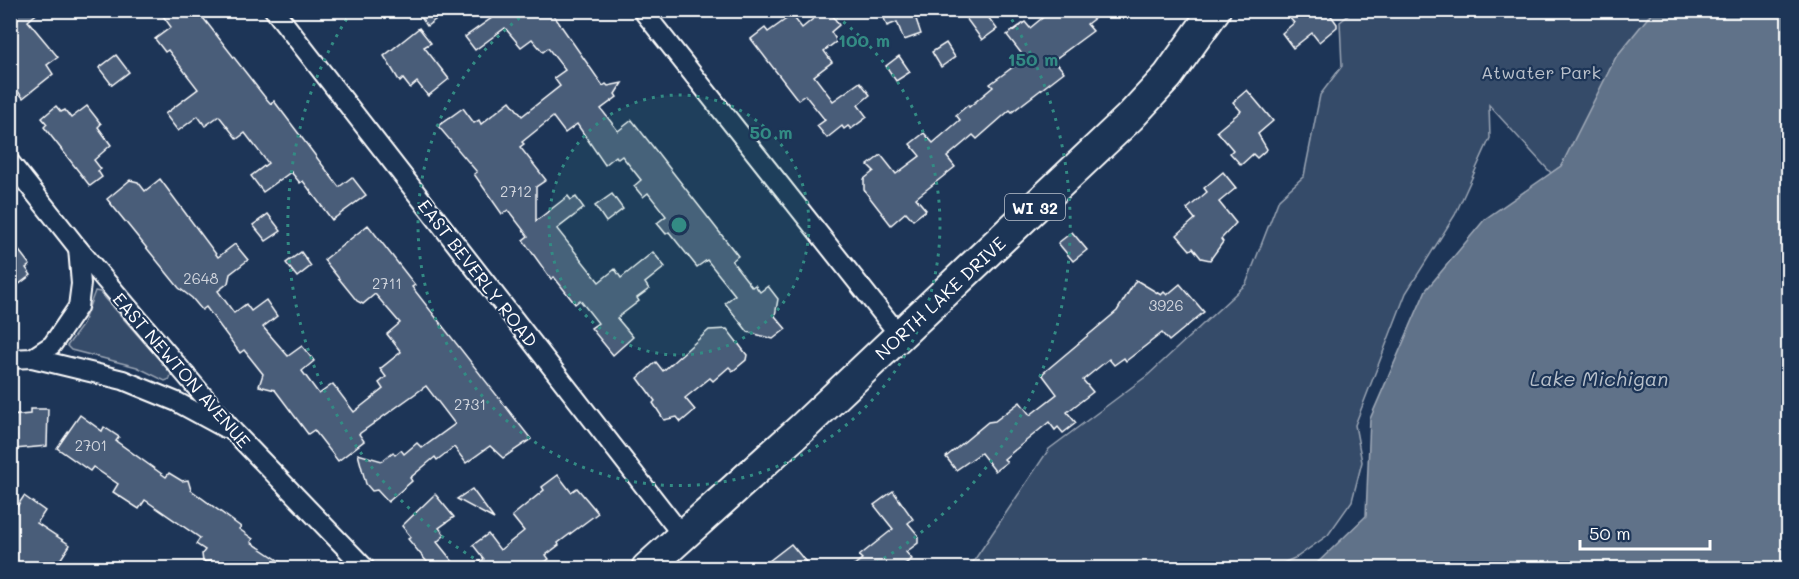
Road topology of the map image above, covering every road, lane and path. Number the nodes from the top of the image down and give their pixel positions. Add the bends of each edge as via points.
1 (274, 10) edge
2 (642, 10) edge
3 (1215, 10) edge
4 (10, 162) edge
5 (78, 248) junction
6 (900, 336) junction
7 (32, 358) junction
8 (10, 359) edge
9 (235, 433) junction
10 (682, 535) junction
11 (365, 568) edge
12 (647, 568) edge

1 - 10 street, EAST BEVERLY ROAD
2 - 6 street
3 - 6 main road, NORTH LAKE DRIVE / WI 32 via 1167,76 1130,117
4 - 5 street, EAST NEWTON AVENUE
5 - 7 street via 78,307 52,345
5 - 9 street, EAST NEWTON AVENUE
6 - 10 main road, NORTH LAKE DRIVE / WI 32
7 - 8 street
7 - 9 street via 123,380 177,402
9 - 11 street, EAST NEWTON AVENUE
10 - 12 main road, NORTH LAKE DRIVE / WI 32

